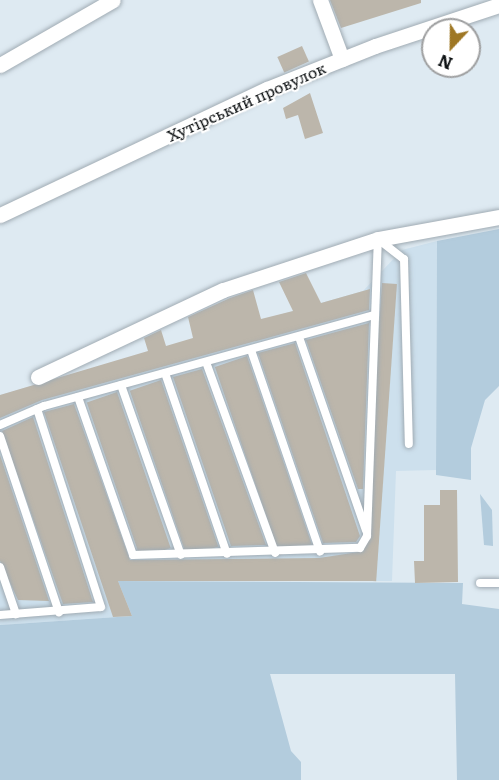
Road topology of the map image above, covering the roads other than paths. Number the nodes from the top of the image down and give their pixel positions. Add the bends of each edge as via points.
1 (113, 0) edge
2 (320, 0) edge
3 (499, 5) edge
4 (474, 6) edge
5 (342, 59) junction
6 (0, 65) edge
7 (0, 215) edge
8 (499, 217) edge
9 (378, 239) junction
10 (375, 315) junction
11 (298, 337) junction
12 (251, 350) junction
13 (206, 362) junction
14 (165, 373) junction
15 (38, 377) dead end
16 (121, 385) junction
17 (78, 397) junction
18 (37, 410) junction
19 (0, 425) edge
20 (0, 436) edge
21 (409, 444) dead end
22 (367, 536) junction
23 (320, 552) junction
24 (275, 553) junction
25 (227, 554) junction
26 (181, 555) junction
27 (0, 567) edge
28 (480, 583) dead end
29 (499, 583) edge
30 (59, 612) junction
31 (16, 614) junction
32 (0, 615) edge

1 - 6 street
2 - 5 street
3 - 4 street, Хутірський провулок
4 - 5 street, Хутірський провулок
5 - 7 street, Хутірський провулок via 267,89
8 - 9 street
9 - 10 lane
9 - 15 street via 223,290
9 - 21 lane via 404,259
10 - 11 lane
10 - 22 lane
11 - 12 lane
11 - 22 lane
12 - 13 lane
12 - 23 lane
13 - 14 lane
13 - 24 lane
14 - 16 lane
14 - 25 lane
16 - 17 lane
16 - 26 lane
17 - 18 lane
17 - 26 lane via 133,555
18 - 19 lane
18 - 30 lane via 101,607
20 - 30 lane
22 - 23 lane via 360,548
23 - 24 lane
24 - 25 lane
25 - 26 lane
27 - 31 lane
28 - 29 lane
30 - 31 lane
31 - 32 lane

